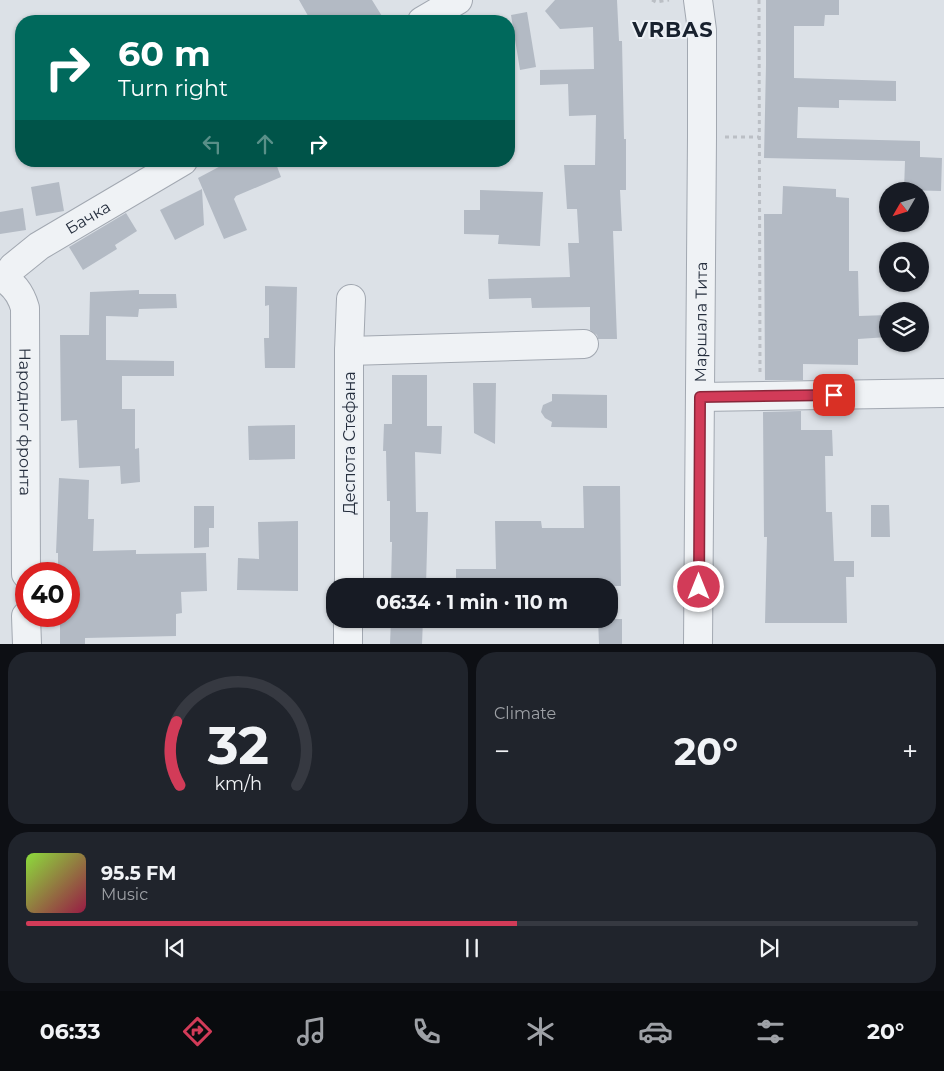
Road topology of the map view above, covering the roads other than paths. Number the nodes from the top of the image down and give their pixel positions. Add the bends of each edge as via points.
1 (458, 0) edge
2 (698, 0) edge
3 (432, 15) edge
4 (172, 167) edge
5 (2, 278) edge
6 (351, 299) dead end
7 (584, 344) dead end
8 (349, 351) junction
9 (944, 393) edge
10 (700, 397) junction
11 (26, 562) edge
12 (348, 578) edge
13 (26, 627) edge
14 (348, 628) edge
15 (26, 644) edge
16 (348, 644) edge
17 (698, 644) edge

1 - 3 street
2 - 10 street, Маршала Тита via 702,30
4 - 5 street, Бачка via 38,246
5 - 11 street, Народног фронта via 17,289 25,308
6 - 8 street, Деспота Стефана
7 - 8 street
8 - 12 street, Деспота Стефана
9 - 10 street
10 - 17 street, Маршала Тита
13 - 15 street
14 - 16 street

